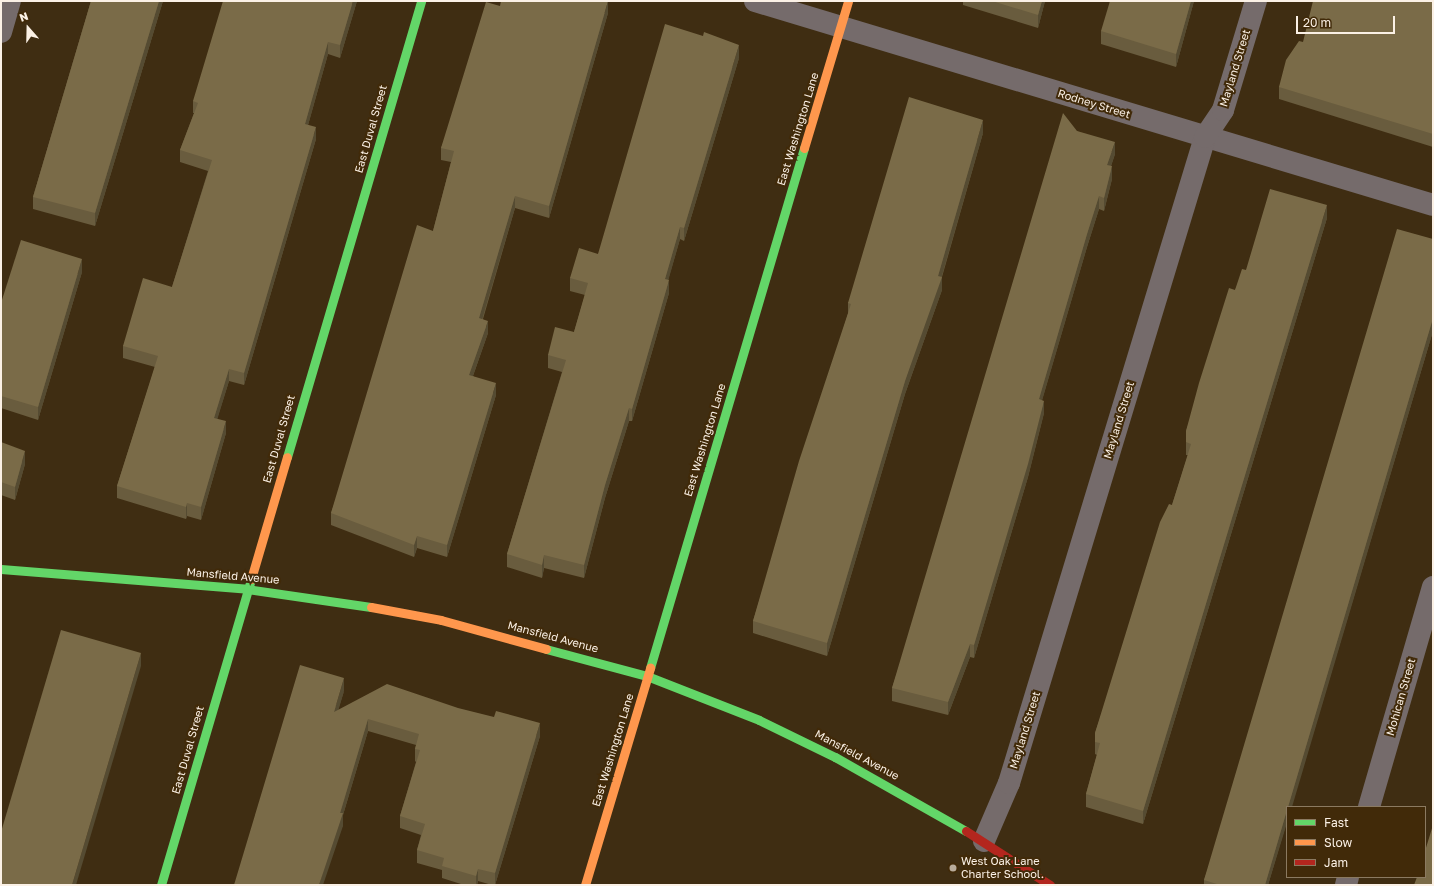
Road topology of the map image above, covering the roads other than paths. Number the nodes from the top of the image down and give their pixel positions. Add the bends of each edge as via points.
1 (10, 1) edge
2 (421, 1) edge
3 (755, 1) edge
4 (848, 1) edge
5 (1256, 1) edge
6 (841, 26) junction
7 (1, 32) edge
8 (1205, 137) junction
9 (1433, 205) edge
10 (1, 569) edge
11 (1433, 587) edge
12 (247, 589) junction
13 (647, 676) junction
14 (1369, 806) edge
15 (984, 841) junction
16 (161, 885) edge
17 (585, 885) edge
18 (1050, 885) edge

1 - 7 street
2 - 12 street, East Duval Street
3 - 6 street, Rodney Street
4 - 6 street, East Washington Lane
5 - 8 street, Mayland Street via 1223,110
6 - 8 street, Rodney Street
6 - 13 street, East Washington Lane
8 - 9 street, Rodney Street
8 - 15 street, Mayland Street via 1009,783
10 - 12 street, Mansfield Avenue
11 - 14 street, Mohican Street
12 - 13 street, Mansfield Avenue via 441,620
12 - 16 street, East Duval Street
13 - 15 street, Mansfield Avenue via 805,742
13 - 17 street, East Washington Lane
15 - 18 street, Mansfield Avenue

